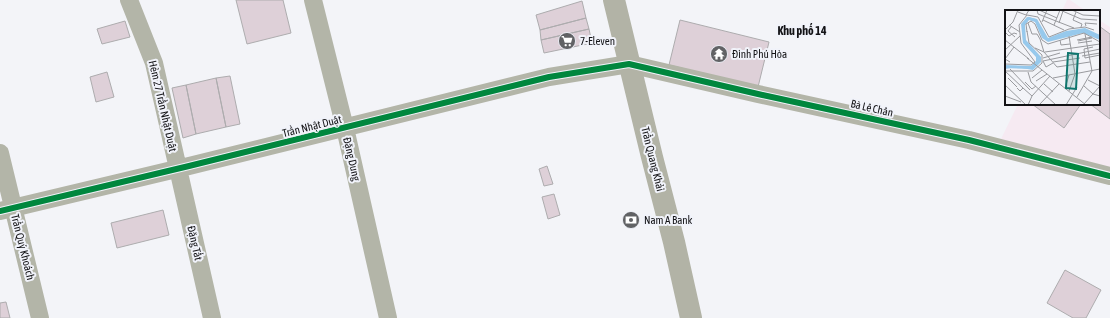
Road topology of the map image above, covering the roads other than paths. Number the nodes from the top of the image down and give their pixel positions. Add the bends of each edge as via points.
1 (128, 0) edge
2 (313, 0) edge
3 (614, 0) edge
4 (629, 64) junction
5 (345, 128) junction
6 (0, 152) edge
7 (177, 169) junction
8 (1110, 176) edge
9 (7, 209) edge
10 (40, 318) edge
11 (212, 318) edge
12 (388, 318) edge
13 (691, 318) edge

1 - 7 street, Hẻm 27 Trần Nhật Duật via 154,63
2 - 5 street, Đặng Dung
3 - 4 street, Trần Quang Khải
4 - 5 street, Trần Nhật Duật via 550,78
4 - 8 street, Bà Lê Chân via 969,140
4 - 13 street, Trần Quang Khải
5 - 7 street, Trần Nhật Duật
5 - 12 street, Đặng Dung
6 - 9 street, Trần Quý Khoách
7 - 9 street, Trần Nhật Duật
7 - 11 street, Ðặng Tất
9 - 10 street, Trần Quý Khoách

